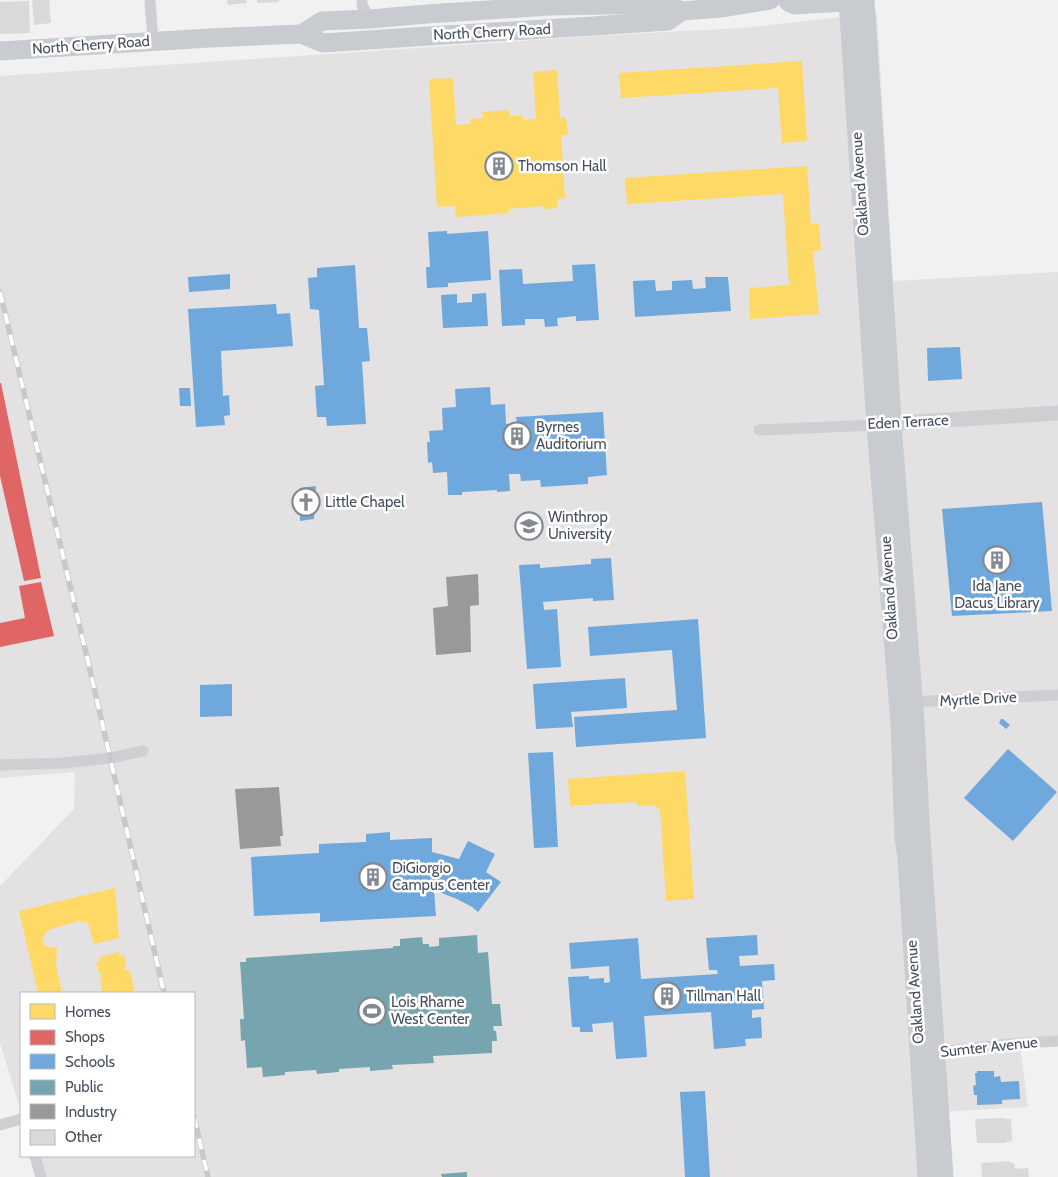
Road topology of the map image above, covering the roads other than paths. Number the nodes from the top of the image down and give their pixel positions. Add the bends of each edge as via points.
1 (150, 0) edge
2 (362, 0) edge
3 (770, 0) edge
4 (787, 0) edge
5 (846, 0) edge
6 (864, 0) edge
7 (592, 3) edge
8 (682, 12) junction
9 (370, 19) junction
10 (301, 34) junction
11 (153, 41) junction
12 (0, 51) edge
13 (1058, 413) edge
14 (884, 424) junction
15 (759, 430) dead end
16 (1058, 695) edge
17 (905, 702) junction
18 (142, 750) dead end
19 (0, 765) edge
20 (1058, 1041) edge
21 (928, 1053) junction
22 (931, 1110) junction
23 (20, 1119) edge
24 (0, 1125) edge
25 (35, 1157) edge
26 (41, 1177) edge
27 (928, 1177) edge
28 (944, 1177) edge

1 - 11 street
2 - 9 street
3 - 8 main road, North Cherry Road
4 - 5 main road via 795,5
5 - 14 main road, Oakland Avenue
6 - 14 main road, Oakland Avenue
7 - 8 main road, North Cherry Road via 664,4
7 - 9 main road, North Cherry Road
8 - 10 main road, North Cherry Road via 668,21 323,43
9 - 10 main road, North Cherry Road via 322,21
10 - 11 main road, North Cherry Road
11 - 12 main road, North Cherry Road
13 - 14 street, Eden Terrace
14 - 15 street, Eden Terrace
14 - 17 main road, Oakland Avenue
16 - 17 street, Myrtle Drive
17 - 21 main road, Oakland Avenue via 900,723 904,837
18 - 19 street via 86,761
20 - 21 street, Sumter Avenue
21 - 22 main road, Oakland Avenue
22 - 27 main road, Oakland Avenue
22 - 28 main road, Oakland Avenue
23 - 24 street
25 - 26 street

